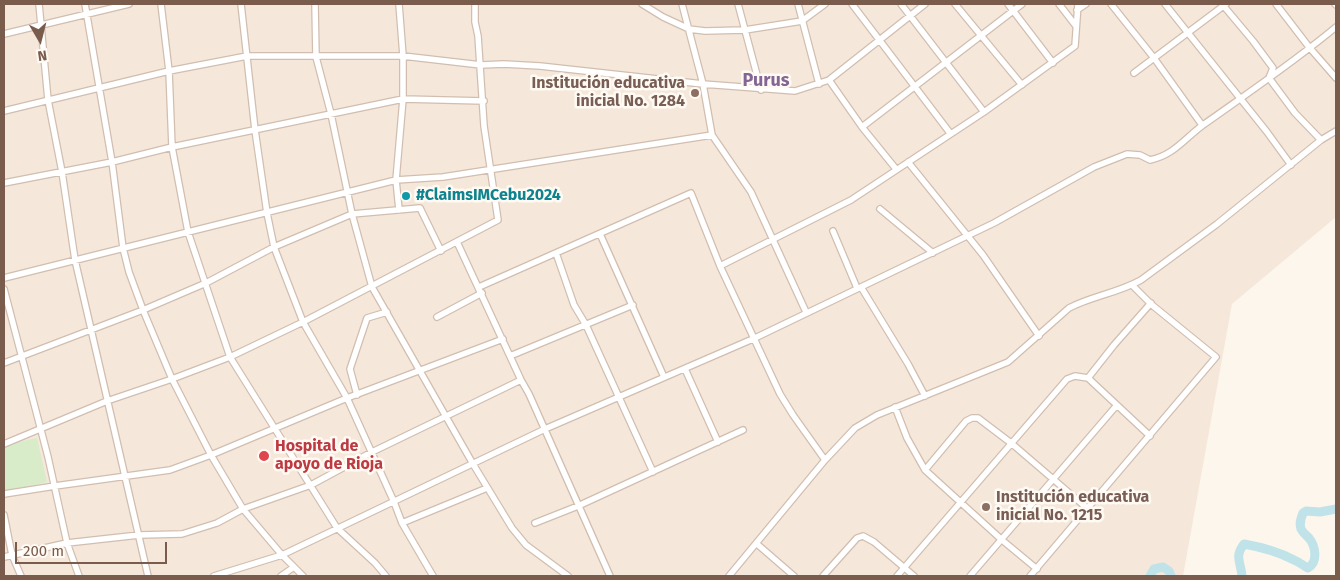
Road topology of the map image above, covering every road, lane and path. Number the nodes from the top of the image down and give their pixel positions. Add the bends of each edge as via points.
1 (39, 4) edge
2 (85, 4) edge
3 (129, 4) edge
4 (161, 4) edge
5 (240, 4) edge
6 (315, 4) edge
7 (399, 4) edge
8 (475, 4) edge
9 (642, 4) edge
10 (682, 4) edge
11 (738, 4) edge
12 (798, 4) edge
13 (825, 4) edge
14 (852, 4) edge
15 (901, 4) edge
16 (925, 4) edge
17 (955, 4) edge
18 (1008, 4) edge
19 (1022, 4) edge
20 (1059, 4) edge
21 (1086, 4) edge
22 (1111, 4) edge
23 (1165, 4) edge
24 (1224, 4) edge
25 (1276, 4) edge
26 (1078, 7) edge
27 (1013, 11) junction
28 (87, 14) junction
29 (911, 15) junction
30 (802, 21) junction
31 (41, 25) junction
32 (1076, 26) junction
33 (1336, 27) edge
34 (688, 29) junction
35 (745, 30) junction
36 (1188, 33) junction
37 (4, 34) edge
38 (980, 36) junction
39 (879, 39) junction
40 (1309, 47) junction
41 (247, 56) junction
42 (404, 56) junction
43 (316, 57) junction
44 (1154, 58) junction
45 (946, 62) junction
46 (1053, 63) junction
47 (481, 65) junction
48 (169, 71) junction
49 (1134, 73) dead end
50 (1269, 78) junction
51 (1336, 78) edge
52 (829, 80) junction
53 (702, 84) junction
54 (820, 84) junction
55 (1022, 85) junction
56 (914, 87) junction
57 (99, 88) junction
58 (761, 90) junction
59 (402, 99) junction
60 (48, 100) junction
61 (1240, 100) junction
62 (484, 101) junction
63 (4, 110) edge
64 (984, 112) junction
65 (332, 114) junction
66 (1202, 126) junction
67 (862, 127) junction
68 (255, 130) junction
69 (1336, 131) edge
70 (950, 133) junction
71 (712, 135) junction
72 (1321, 140) junction
73 (172, 147) junction
74 (112, 162) junction
75 (908, 162) junction
76 (1291, 165) junction
77 (490, 170) junction
78 (896, 170) junction
79 (62, 172) junction
80 (396, 180) junction
81 (4, 183) edge
82 (349, 192) junction
83 (880, 209) dead end
84 (400, 210) junction
85 (267, 213) junction
86 (352, 214) junction
87 (833, 231) dead end
88 (188, 232) junction
89 (600, 234) junction
90 (968, 235) junction
91 (773, 240) junction
92 (457, 242) junction
93 (274, 247) junction
94 (123, 248) junction
95 (441, 251) junction
96 (933, 253) junction
97 (556, 254) junction
98 (75, 260) junction
99 (720, 266) junction
100 (4, 278) edge
101 (206, 283) junction
102 (1132, 285) junction
103 (372, 287) junction
104 (859, 288) junction
105 (4, 289) edge
106 (481, 290) junction
107 (1151, 303) junction
108 (633, 305) junction
109 (143, 310) junction
110 (387, 312) junction
111 (806, 312) junction
112 (437, 317) dead end
113 (303, 322) junction
114 (586, 325) junction
115 (91, 330) junction
116 (1039, 336) junction
117 (755, 338) junction
118 (503, 339) junction
119 (22, 355) junction
120 (510, 356) junction
121 (230, 357) junction
122 (4, 362) edge
123 (685, 369) junction
124 (420, 371) junction
125 (664, 378) junction
126 (1088, 378) junction
127 (172, 379) junction
128 (521, 380) junction
129 (358, 395) junction
130 (925, 396) junction
131 (347, 398) junction
132 (619, 398) junction
133 (107, 401) junction
134 (1118, 405) junction
135 (895, 407) junction
136 (446, 416) junction
137 (40, 428) junction
138 (275, 428) junction
139 (545, 430) junction
140 (744, 430) dead end
141 (1150, 436) junction
142 (718, 442) junction
143 (1011, 443) junction
144 (4, 444) edge
145 (372, 452) junction
146 (211, 455) junction
147 (825, 460) junction
148 (473, 464) junction
149 (925, 470) junction
150 (654, 472) junction
151 (125, 477) junction
152 (1054, 479) junction
153 (311, 485) junction
154 (55, 486) junction
155 (487, 488) junction
156 (4, 494) edge
157 (394, 502) junction
158 (961, 504) junction
159 (578, 506) junction
160 (1088, 508) junction
161 (243, 509) junction
162 (4, 515) edge
163 (402, 523) junction
164 (536, 523) dead end
165 (337, 528) junction
166 (138, 536) junction
167 (1002, 540) junction
168 (67, 543) junction
169 (757, 544) junction
170 (12, 555) junction
171 (282, 555) junction
172 (4, 557) edge
173 (294, 567) junction
174 (904, 568) junction
175 (1037, 569) junction
176 (21, 576) edge
177 (79, 576) edge
178 (148, 576) edge
179 (214, 576) edge
180 (281, 576) edge
181 (303, 576) edge
182 (386, 576) edge
183 (433, 576) edge
184 (568, 576) edge
185 (610, 576) edge
186 (729, 576) edge
187 (794, 576) edge
188 (823, 576) edge
189 (897, 576) edge
190 (914, 576) edge
191 (970, 576) edge
192 (1030, 576) edge

1 - 31 street
2 - 28 street
3 - 28 street
4 - 48 street
5 - 41 street
6 - 43 street
7 - 42 street
8 - 47 street
9 - 34 street
10 - 34 street
11 - 35 street
12 - 30 street
13 - 30 street
14 - 39 street
15 - 29 street
16 - 29 street
17 - 38 street
18 - 27 street
19 - 27 street
20 - 32 street
21 - 26 street
22 - 44 street
23 - 36 street
24 - 36 street
24 - 50 street via 1273,68
25 - 40 street
26 - 32 street
27 - 38 street
27 - 46 street
28 - 31 street
28 - 57 street
29 - 39 street
29 - 45 street
30 - 35 street
30 - 54 street
31 - 37 street
31 - 60 street
32 - 46 street via 1075,46
33 - 40 street
34 - 35 street
34 - 53 street
35 - 58 street
36 - 44 street
36 - 61 street
38 - 45 street
38 - 55 street
39 - 52 street
39 - 56 street
40 - 50 street
40 - 51 street
41 - 43 street
41 - 48 street
41 - 68 street
42 - 43 street
42 - 47 street
42 - 59 street
43 - 65 street
44 - 49 street
44 - 66 street
45 - 56 street
45 - 64 street
46 - 55 street
47 - 53 street via 540,66
47 - 62 street
48 - 57 street
48 - 73 street
50 - 61 street
50 - 72 street
52 - 54 street
52 - 67 street
53 - 58 street
53 - 71 street
54 - 58 street via 795,91
55 - 64 street
56 - 67 street
56 - 70 street
57 - 60 street
57 - 74 street
59 - 62 street
59 - 65 street
59 - 80 street
60 - 63 street
60 - 79 street
61 - 66 street
61 - 76 street
62 - 77 street
64 - 70 street
65 - 68 street
65 - 82 street
66 - 90 street via 1169,154 1150,160 1127,154 1112,159
67 - 78 street
68 - 73 street
68 - 85 street
69 - 72 street
70 - 75 street
71 - 77 street
71 - 91 street via 751,192
72 - 76 street
73 - 74 street
73 - 88 street
74 - 79 street
74 - 94 street
75 - 78 street
75 - 90 street
76 - 102 street via 1217,224
77 - 80 street
77 - 92 street via 498,220
78 - 91 street via 851,200
79 - 81 street
79 - 98 street
80 - 82 street
80 - 84 street
82 - 85 street
82 - 86 street
83 - 96 street
84 - 86 street
84 - 95 street via 420,208
85 - 88 street
85 - 93 street
86 - 93 street
86 - 103 street
87 - 104 street
88 - 94 street
88 - 101 street
89 - 97 street
89 - 99 street via 692,193
89 - 108 street
90 - 96 street
90 - 116 street
91 - 99 street
91 - 111 street
92 - 95 street
92 - 106 street
93 - 101 street
93 - 113 street
94 - 98 street
94 - 109 street
95 - 103 street
96 - 104 street
97 - 106 street
97 - 114 street via 574,306
98 - 100 street
98 - 115 street
99 - 117 street
101 - 109 street
101 - 121 street
102 - 107 street
102 - 116 street via 1097,295 1069,308
103 - 110 street
103 - 113 street
104 - 111 street
104 - 130 street
105 - 119 street
106 - 112 street
106 - 118 street
107 - 126 street
107 - 141 street via 1216,357
108 - 114 street
108 - 125 street
109 - 115 street
109 - 127 street
110 - 124 street
110 - 129 street via 367,318 350,369
111 - 117 street
113 - 121 street
113 - 131 street
114 - 120 street
114 - 132 street
115 - 119 street
115 - 133 street
116 - 130 street via 1008,362
117 - 123 street
117 - 147 street via 793,415
118 - 120 street
118 - 124 street
119 - 122 street
119 - 137 street
120 - 128 street
121 - 127 street
121 - 138 street
123 - 125 street
123 - 142 street
124 - 129 street
124 - 136 street
125 - 132 street
126 - 134 street
126 - 143 street via 1075,376 1067,379
127 - 133 street
127 - 146 street
128 - 136 street
128 - 139 street
129 - 131 street
130 - 135 street
131 - 138 street
131 - 145 street
132 - 139 street
132 - 150 street
133 - 137 street
133 - 151 street
134 - 141 street
134 - 152 street
135 - 147 street via 855,428
135 - 149 street
136 - 145 street
136 - 148 street
137 - 144 street
137 - 154 street
138 - 146 street
138 - 153 street
139 - 148 street
139 - 159 street
140 - 142 street
141 - 160 street
142 - 150 street
143 - 149 street via 982,420 972,418 954,434
143 - 152 street
143 - 158 street
145 - 153 street
145 - 157 street
146 - 151 street via 170,470
146 - 161 street
147 - 169 street
148 - 155 street
148 - 157 street
149 - 158 street
150 - 159 street
151 - 154 street
151 - 166 street
152 - 160 street
152 - 167 street
153 - 161 street
153 - 165 street
154 - 156 street
154 - 168 street
155 - 163 street
155 - 184 street via 526,545
157 - 163 street
157 - 165 street
158 - 167 street
158 - 174 street
159 - 164 street
159 - 185 street
160 - 175 street
161 - 166 street via 217,523 182,534
161 - 171 street
162 - 170 street
163 - 183 street
165 - 171 street
165 - 182 street
166 - 168 street
166 - 178 street
167 - 175 street
167 - 191 street
168 - 170 street
168 - 177 street
169 - 186 street
169 - 187 street
170 - 172 street
170 - 176 street
171 - 173 street
171 - 179 street
173 - 180 street
173 - 181 street
174 - 188 street via 869,538 862,536
174 - 189 street
174 - 190 street
175 - 192 street

